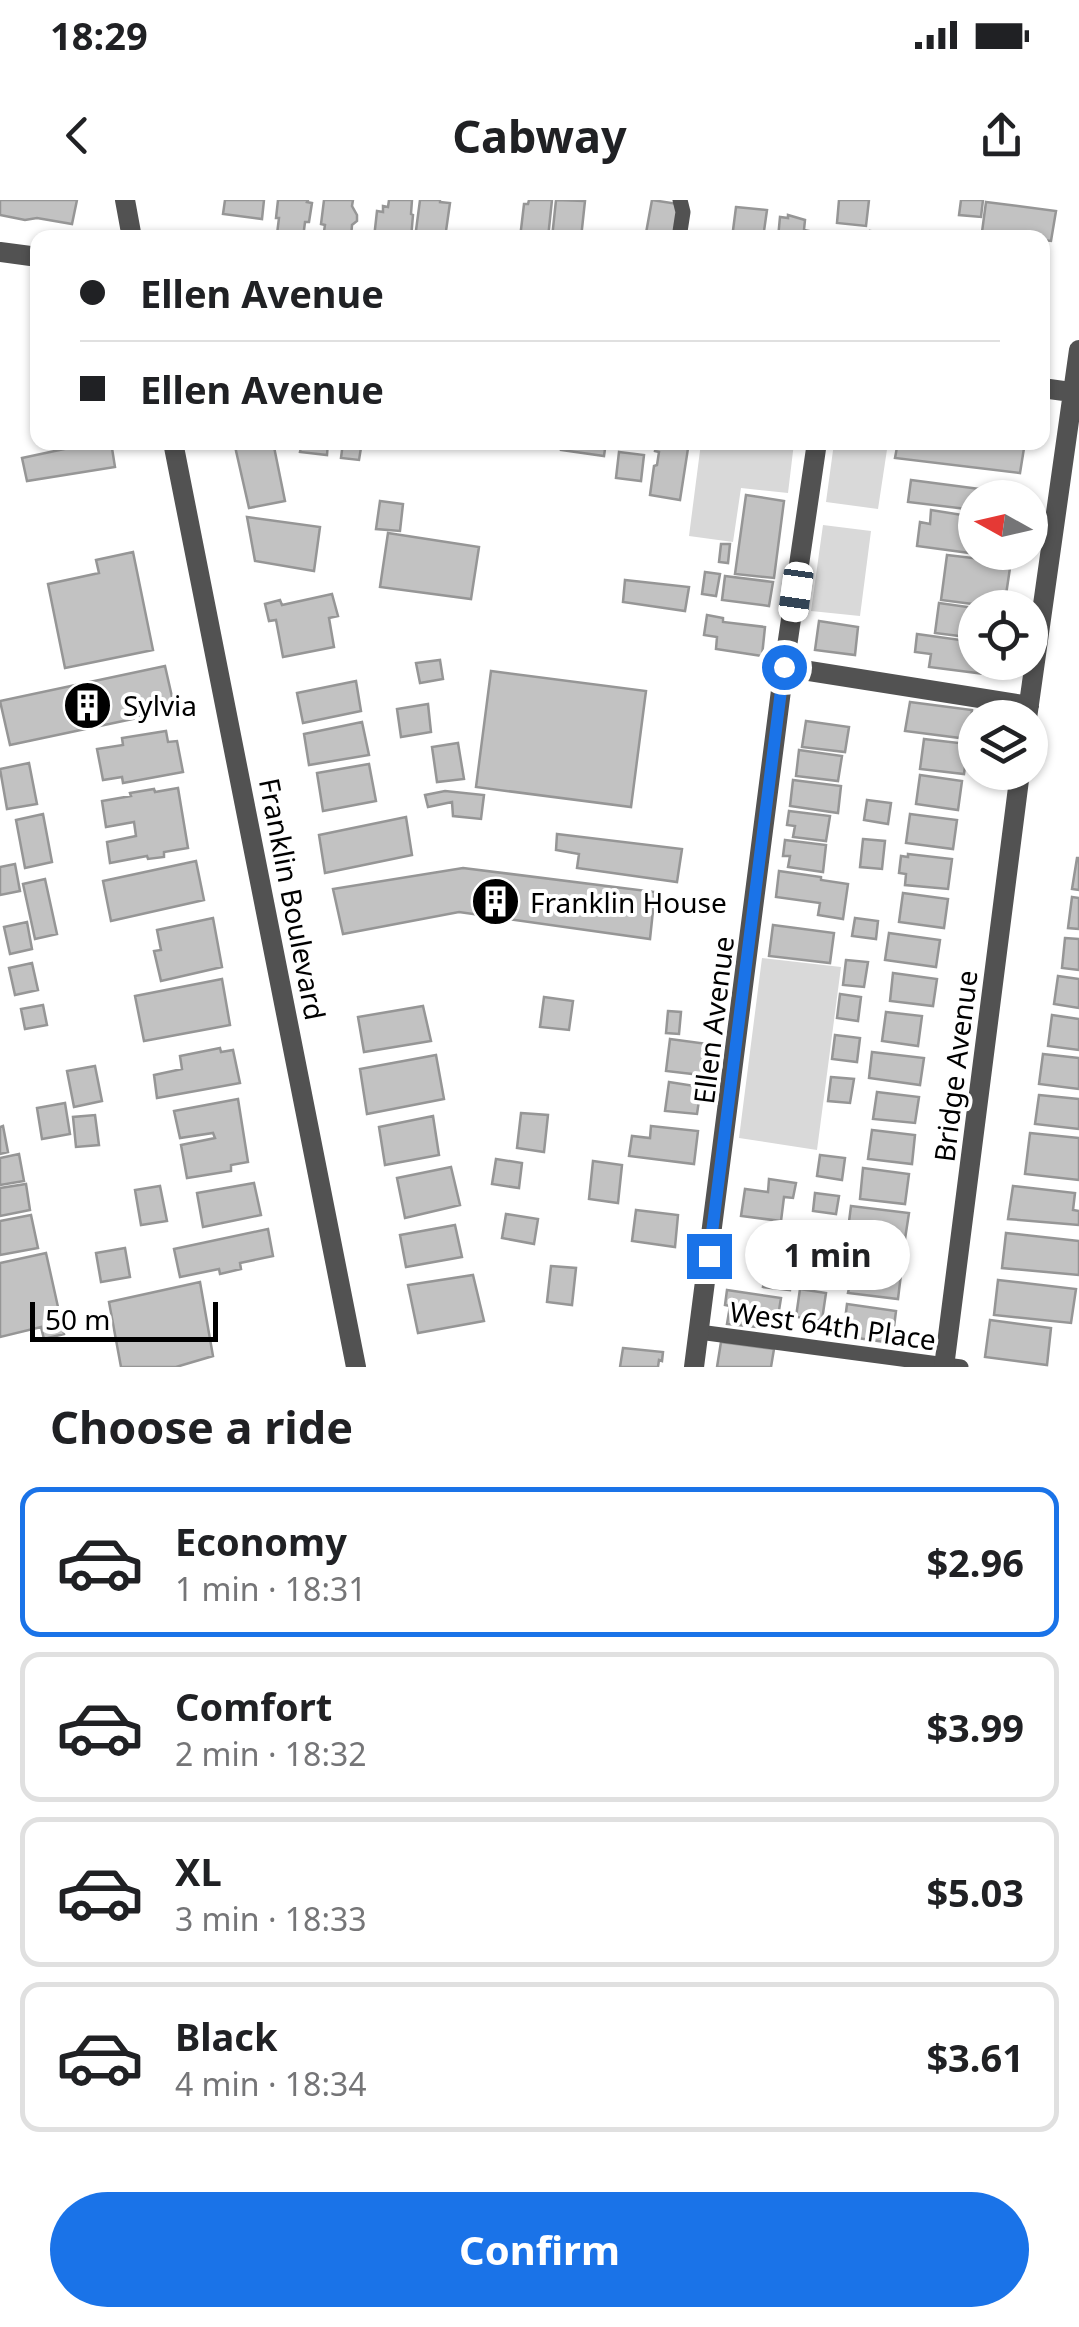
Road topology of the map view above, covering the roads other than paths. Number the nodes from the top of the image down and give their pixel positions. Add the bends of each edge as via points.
1 (125, 200) edge
2 (680, 200) edge
3 (131, 230) edge
4 (681, 230) edge
5 (0, 252) edge
6 (30, 256) edge
7 (1079, 350) edge
8 (1050, 389) edge
9 (1076, 392) edge
10 (175, 450) edge
11 (817, 450) edge
12 (784, 667) junction
13 (963, 700) edge
14 (1030, 700) edge
15 (1018, 790) edge
16 (699, 1332) junction
17 (950, 1366) edge
18 (356, 1367) edge
19 (694, 1367) edge

1 - 3 street
2 - 4 lane
5 - 6 street
7 - 9 street
8 - 9 street
9 - 14 street
10 - 18 street, Franklin Boulevard
11 - 12 street, Ellen Avenue
12 - 13 street
12 - 16 street, Ellen Avenue
15 - 17 street, Bridge Avenue
16 - 17 lane, West 64th Place
16 - 19 street, Ellen Avenue

